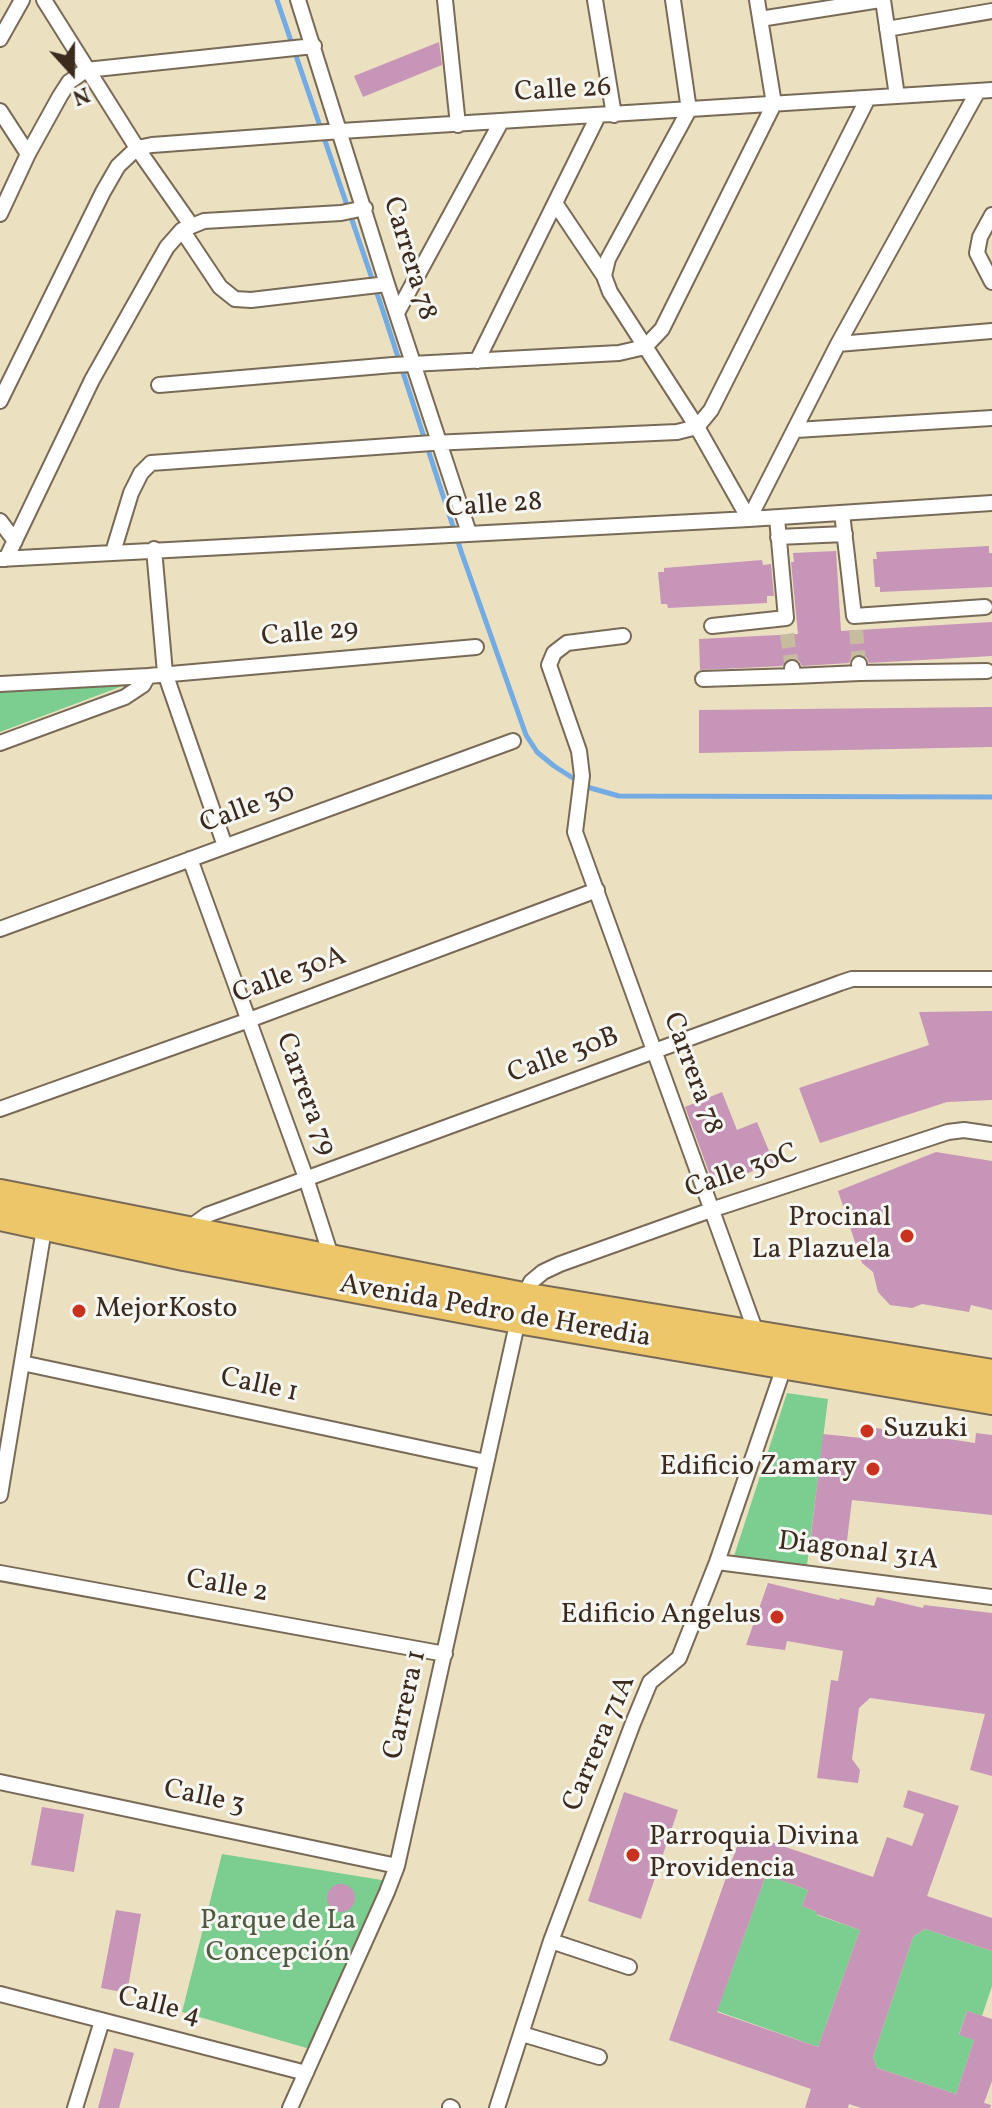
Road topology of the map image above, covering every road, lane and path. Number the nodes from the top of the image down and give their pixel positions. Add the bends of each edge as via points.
1 (22, 0) edge
2 (44, 0) edge
3 (298, 0) edge
4 (445, 0) edge
5 (595, 0) edge
6 (673, 0) edge
7 (757, 0) edge
8 (882, 0) edge
9 (992, 11) edge
10 (760, 19) junction
11 (887, 29) junction
12 (0, 39) edge
13 (307, 47) junction
14 (86, 70) junction
15 (985, 91) edge
16 (897, 96) junction
17 (868, 98) junction
18 (774, 104) junction
19 (689, 110) junction
20 (0, 111) edge
21 (606, 116) junction
22 (501, 122) junction
23 (458, 125) junction
24 (335, 132) junction
25 (137, 148) junction
26 (28, 154) junction
27 (555, 203) junction
28 (361, 209) junction
29 (0, 214) edge
30 (992, 215) edge
31 (186, 228) junction
32 (604, 276) junction
33 (992, 282) edge
34 (384, 284) junction
35 (397, 313) junction
36 (992, 331) edge
37 (838, 344) junction
38 (645, 347) junction
39 (477, 361) junction
40 (406, 365) junction
41 (5, 376) edge
42 (159, 385) dead end
43 (0, 401) edge
44 (992, 418) edge
45 (697, 427) junction
46 (796, 430) junction
47 (436, 443) junction
48 (992, 503) edge
49 (842, 513) junction
50 (777, 518) junction
51 (749, 519) junction
52 (0, 521) edge
53 (467, 533) junction
54 (845, 534) junction
55 (778, 537) junction
56 (15, 541) junction
57 (154, 549) junction
58 (113, 552) junction
59 (3, 559) edge
60 (985, 607) dead end
61 (786, 618) junction
62 (712, 626) dead end
63 (787, 634) tunnel mouth
64 (623, 636) dead end
65 (476, 647) dead end
66 (987, 671) dead end
67 (165, 673) junction
68 (148, 676) junction
69 (703, 679) dead end
70 (0, 684) edge
71 (513, 741) dead end
72 (0, 743) edge
73 (225, 846) junction
74 (190, 859) junction
75 (597, 890) junction
76 (0, 929) edge
77 (992, 979) edge
78 (249, 1020) junction
79 (655, 1052) junction
80 (0, 1109) edge
81 (992, 1134) edge
82 (306, 1178) junction
83 (0, 1194) edge
84 (711, 1210) junction
85 (47, 1215) junction
86 (0, 1216) edge
87 (187, 1244) junction
88 (332, 1259) junction
89 (520, 1308) junction
90 (757, 1335) junction
91 (22, 1363) junction
92 (785, 1364) junction
93 (992, 1374) edge
94 (992, 1400) edge
95 (486, 1462) junction
96 (0, 1495) edge
97 (717, 1562) junction
98 (0, 1573) edge
99 (992, 1597) edge
100 (445, 1654) junction
101 (0, 1782) edge
102 (397, 1866) junction
103 (551, 1941) junction
104 (629, 1967) dead end
105 (0, 1994) edge
106 (102, 2021) junction
107 (522, 2034) junction
108 (599, 2057) dead end
109 (306, 2073) junction
110 (75, 2108) edge
111 (290, 2108) edge
112 (497, 2108) edge

1 - 12 street
2 - 14 street
3 - 13 street, Carrera 78
4 - 23 street
5 - 21 street
6 - 19 street
7 - 10 street
8 - 10 street
8 - 11 street
9 - 11 street
10 - 18 street
11 - 16 street
13 - 14 street
13 - 24 street, Carrera 78
14 - 25 street
14 - 26 street via 69,82
15 - 16 street, Calle 26
15 - 37 street
16 - 17 street, Calle 26
17 - 18 street, Calle 26
17 - 45 street via 711,410
18 - 19 street, Calle 26
18 - 38 street via 662,329
19 - 21 street, Calle 26
19 - 32 street via 608,259
20 - 26 street
21 - 22 street, Calle 26
21 - 27 street
22 - 23 street, Calle 26
22 - 35 street
23 - 24 street, Calle 26
24 - 25 street, Calle 26
24 - 28 street, Carrera 78
25 - 31 street
25 - 41 street via 118,166
26 - 29 street
27 - 32 street
27 - 39 street
28 - 31 street via 204,221
28 - 34 street, Carrera 78
30 - 33 street via 977,253
31 - 34 street via 220,287 235,299
31 - 56 street via 167,247 92,380
32 - 38 street
34 - 35 street, Carrera 78
35 - 40 street, Carrera 78
36 - 37 street
37 - 46 street
38 - 39 street
38 - 45 street
39 - 40 street
40 - 42 street
40 - 47 street, Carrera 78
41 - 43 street
44 - 46 street
45 - 47 street
45 - 51 street
46 - 51 street
47 - 53 street, Carrera 78
47 - 58 street via 151,463 131,493
48 - 49 street, Calle 28
49 - 50 street, Calle 28
49 - 54 street
50 - 51 street, Calle 28
50 - 55 street
51 - 53 street, Calle 28
52 - 56 street
53 - 57 street, Calle 28
54 - 55 street
54 - 60 street via 855,623
55 - 61 street
56 - 59 street
57 - 58 street, Calle 28
57 - 67 street
58 - 59 street, Calle 28
61 - 62 street
61 - 63 street
64 - 75 street, Carrera 78 via 567,643 549,665 579,751 575,827
65 - 67 street, Calle 29
66 - 69 street via 860,669
67 - 68 street, Calle 29
67 - 73 street
68 - 70 street, Calle 29
68 - 72 street, Calle 29 via 125,697
71 - 73 street, Calle 30
73 - 74 street, Calle 30
74 - 76 street, Calle 30
74 - 78 street, Carrera 79
75 - 78 street, Calle 30A
75 - 79 street, Carrera 78
77 - 79 street, Calle 30B via 852,979
78 - 80 street, Calle 30A
78 - 82 street, Carrera 79
79 - 82 street, Calle 30B
79 - 84 street, Carrera 78
81 - 84 street, Calle 30C via 948,1132
82 - 87 street, Calle 30B via 207,1215 193,1225
82 - 88 street, Carrera 79
83 - 85 highway, Avenida Pedro de Heredia
84 - 89 street, Calle 30C via 543,1272 531,1282
84 - 90 street, Carrera 78
85 - 86 highway, Avenida Pedro de Heredia
85 - 87 highway, Avenida Pedro de Heredia
85 - 91 street
87 - 88 highway, Avenida Pedro de Heredia
87 - 89 highway, Avenida Pedro de Heredia
88 - 89 highway, Avenida Pedro de Heredia
89 - 90 highway, Avenida Pedro de Heredia
89 - 92 highway, Avenida Pedro de Heredia
89 - 95 street, Carrera 1
90 - 93 highway, Avenida Pedro de Heredia
91 - 95 street, Calle 1
91 - 96 street
92 - 94 highway, Avenida Pedro de Heredia
92 - 97 street, Carrera 71A
95 - 100 street, Carrera 1
97 - 99 street, Diagonal 31A
97 - 103 street, Carrera 71A via 679,1658 650,1682
98 - 100 street, Calle 2
100 - 102 street, Carrera 1
101 - 102 street, Calle 3
102 - 109 street, Carrera 1
103 - 104 street
103 - 107 street, Carrera 71A
105 - 106 street, Calle 4
106 - 109 street, Calle 4
106 - 110 street
107 - 108 street
107 - 112 street, Carrera 71A
109 - 111 street, Carrera 1

